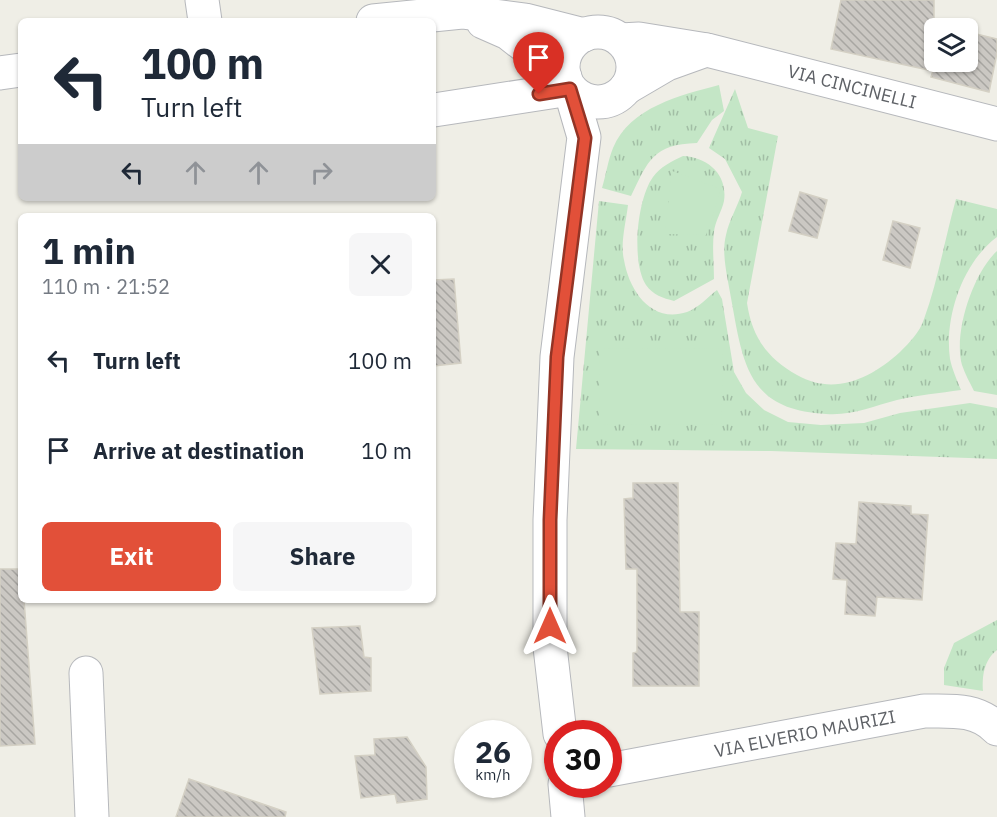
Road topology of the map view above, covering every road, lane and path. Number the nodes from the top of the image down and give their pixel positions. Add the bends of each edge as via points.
1 (202, 0) edge
2 (462, 12) junction
3 (205, 18) edge
4 (403, 18) edge
5 (584, 34) junction
6 (621, 40) junction
7 (707, 50) junction
8 (18, 70) edge
9 (0, 73) edge
10 (568, 83) junction
11 (621, 92) junction
12 (436, 110) edge
13 (997, 123) edge
14 (585, 138) junction
15 (86, 673) dead end
16 (558, 720) edge
17 (997, 729) edge
18 (622, 768) edge
19 (567, 798) edge
20 (92, 817) edge
21 (568, 817) edge

1 - 3 street
2 - 4 street
2 - 5 street via 525,20
2 - 10 street via 508,33
5 - 6 street via 610,34
5 - 10 street via 566,52 563,64
6 - 7 street, VIA CINCINELLI via 639,39
6 - 11 street via 633,63 632,76
7 - 11 street via 667,64
7 - 13 street, VIA CINCINELLI
8 - 9 street
10 - 11 street via 580,97 592,101 605,101
10 - 12 street
10 - 14 street
11 - 14 street via 593,122
14 - 16 street via 557,357 550,520 550,647
15 - 20 street
17 - 18 street, VIA ELVERIO MAURIZI via 963,710 924,711
19 - 21 street

